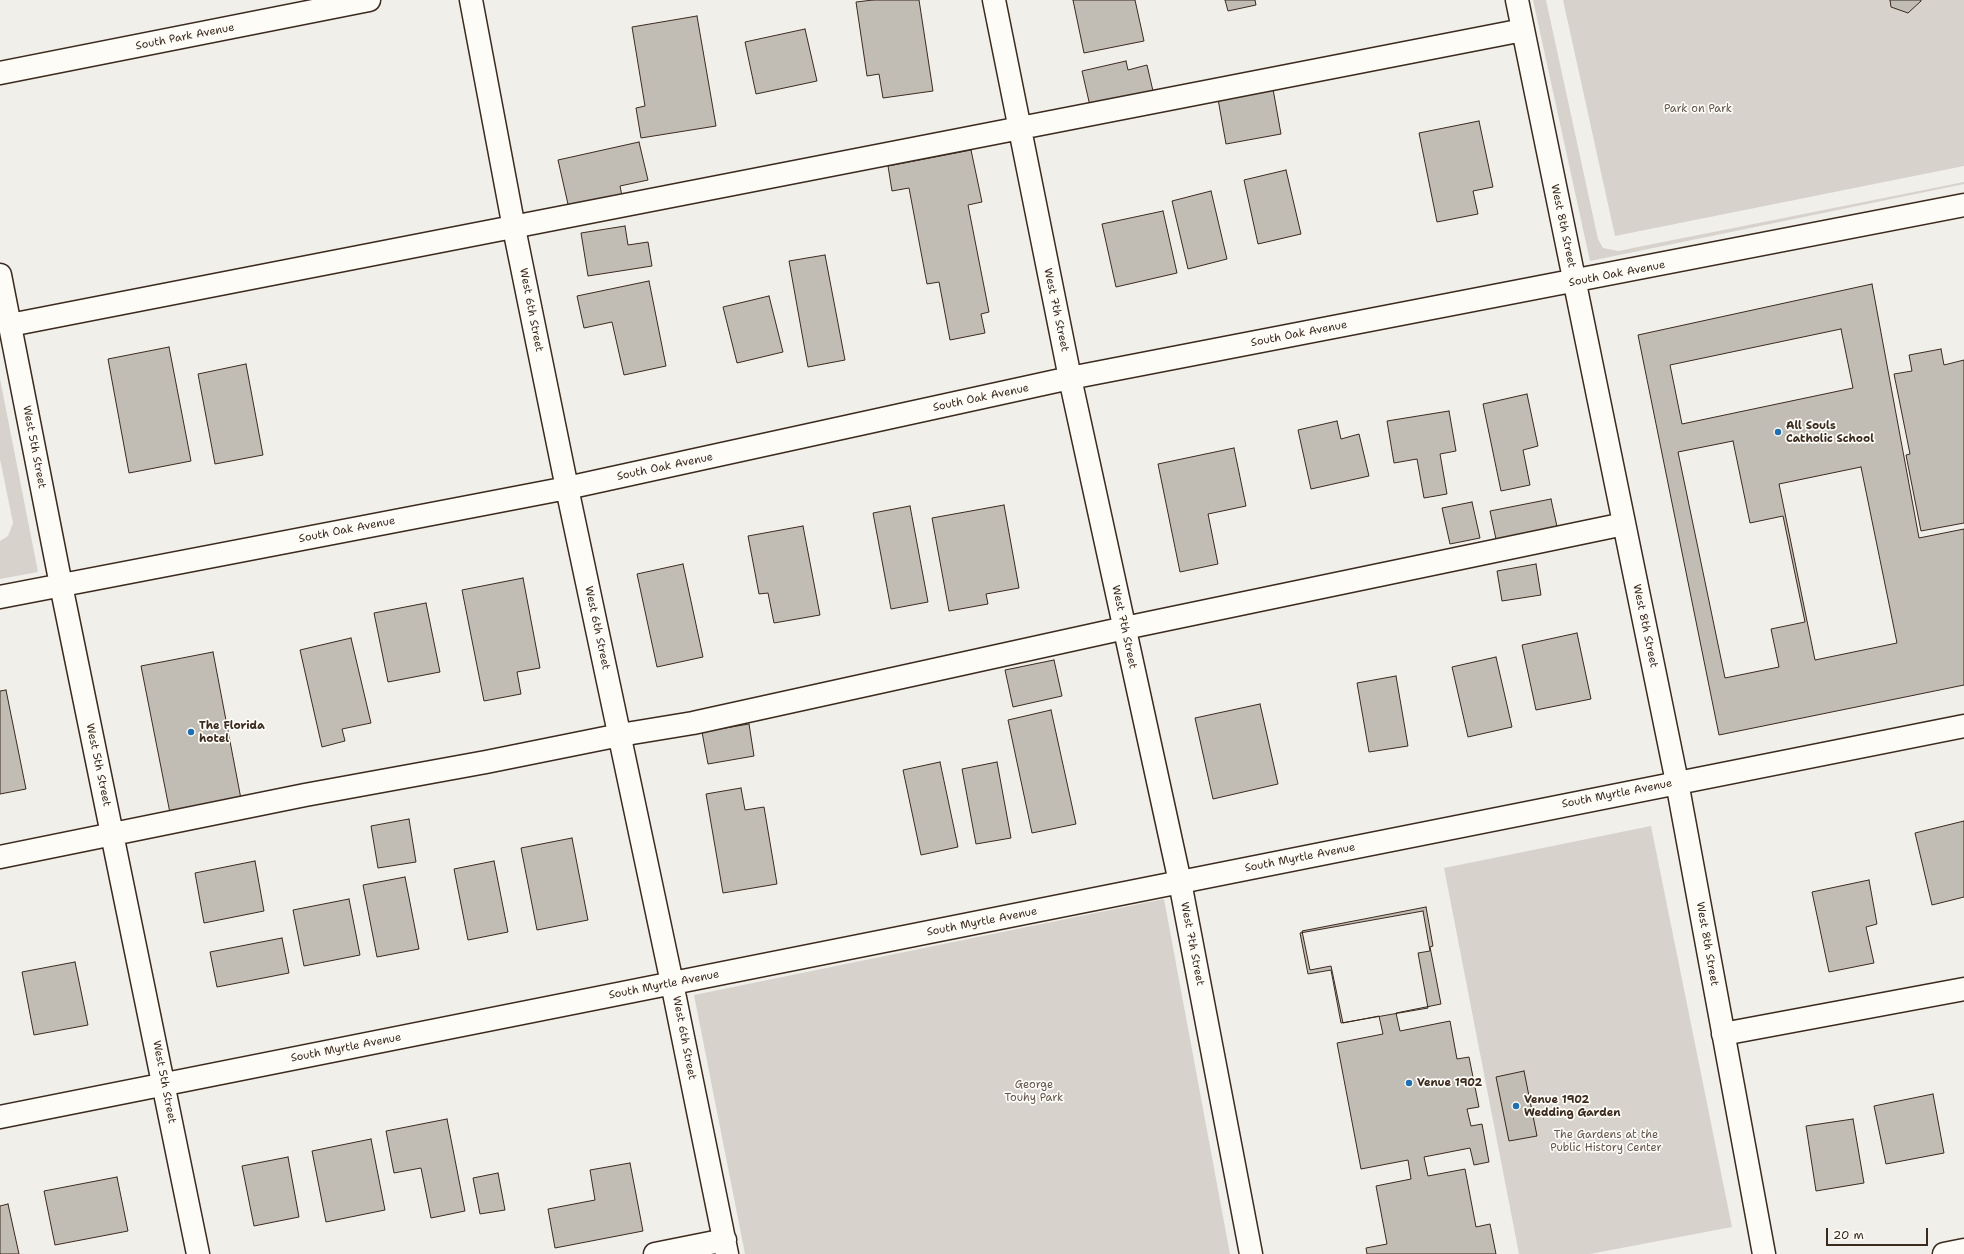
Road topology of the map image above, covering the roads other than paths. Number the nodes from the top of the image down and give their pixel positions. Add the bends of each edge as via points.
1 (369, 0) edge
2 (472, 0) edge
3 (994, 0) edge
4 (1517, 0) edge
5 (1523, 30) junction
6 (0, 73) edge
7 (1019, 128) junction
8 (1964, 205) edge
9 (514, 228) junction
10 (0, 275) edge
11 (1574, 282) junction
12 (10, 325) junction
13 (1070, 378) junction
14 (567, 488) junction
15 (1624, 524) junction
16 (61, 585) junction
17 (0, 597) edge
18 (1125, 628) junction
19 (1964, 726) edge
20 (620, 735) junction
21 (1677, 782) junction
22 (113, 835) junction
23 (0, 857) edge
24 (1180, 882) junction
25 (672, 984) junction
26 (1964, 989) edge
27 (1723, 1034) junction
28 (164, 1084) junction
29 (0, 1117) edge
30 (726, 1247) edge
31 (1964, 1250) edge
32 (198, 1254) edge
33 (655, 1254) edge
34 (1251, 1254) edge
35 (1764, 1254) edge
36 (1944, 1254) edge

1 - 6 street, South Park Avenue
2 - 9 street, West 6th Street
3 - 7 street, West 7th Street
4 - 5 street, West 8th Street
5 - 7 street
5 - 11 street, West 8th Street
7 - 9 street
7 - 13 street, West 7th Street
8 - 11 street, South Oak Avenue
9 - 12 street
9 - 14 street, West 6th Street
10 - 12 street, West 5th Street
11 - 13 street, South Oak Avenue
11 - 15 street, West 8th Street
12 - 16 street, West 5th Street
13 - 14 street, South Oak Avenue
13 - 18 street, West 7th Street
14 - 16 street, South Oak Avenue
14 - 20 street, West 6th Street
15 - 18 street
15 - 21 street, West 8th Street
16 - 17 street, South Oak Avenue
16 - 22 street, West 5th Street
18 - 20 street via 693,723
18 - 24 street, West 7th Street
19 - 21 street, South Myrtle Avenue
20 - 22 street
20 - 25 street, West 6th Street
21 - 24 street, South Myrtle Avenue
21 - 27 street, West 8th Street
22 - 23 street
22 - 28 street, West 5th Street
24 - 25 street, South Myrtle Avenue
24 - 34 street, West 7th Street
25 - 28 street, South Myrtle Avenue
25 - 30 street, West 6th Street
26 - 27 street
27 - 35 street, West 8th Street
28 - 29 street, South Myrtle Avenue
28 - 32 street, West 5th Street
30 - 33 street
31 - 36 street

